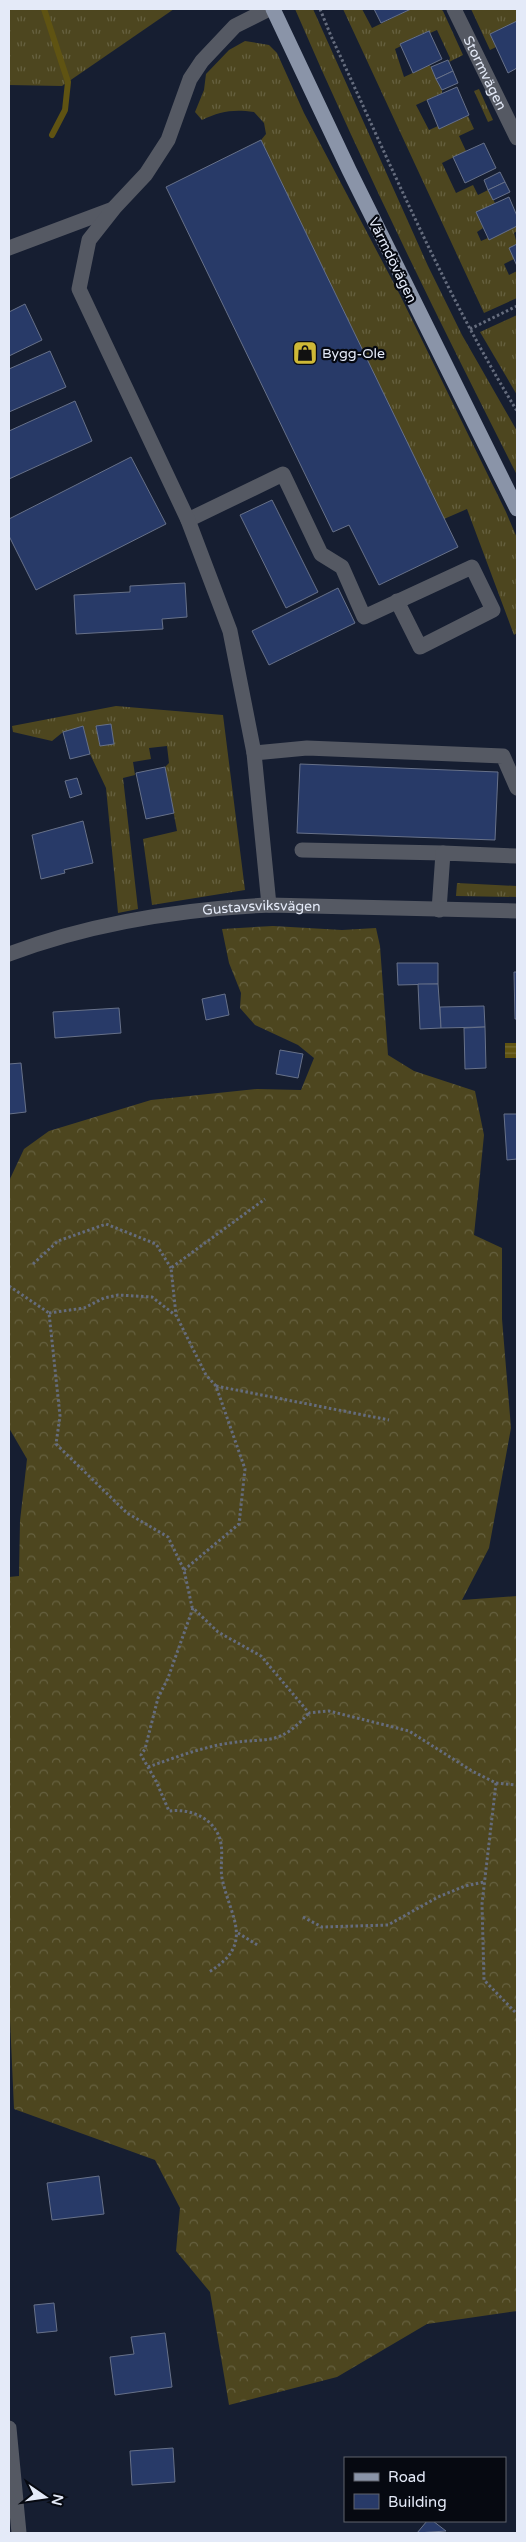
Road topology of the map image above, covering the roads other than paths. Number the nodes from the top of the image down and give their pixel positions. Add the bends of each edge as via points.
1 (269, 9) edge
2 (273, 9) edge
3 (454, 9) edge
4 (517, 138) edge
5 (112, 210) junction
6 (9, 248) edge
7 (517, 509) edge
8 (188, 520) junction
9 (397, 601) junction
10 (254, 753) junction
11 (517, 788) edge
12 (302, 850) dead end
13 (443, 854) junction
14 (517, 856) edge
15 (269, 905) junction
16 (439, 910) junction
17 (517, 911) edge
18 (9, 954) edge
19 (9, 2428) edge
20 (19, 2533) edge

1 - 5 street via 235,26 202,61 182,97 168,140 146,174
2 - 7 main road, Värmdövägen via 344,162
3 - 4 street, Stormvägen
5 - 6 street
5 - 8 street via 89,240 79,289
8 - 9 street via 283,474 321,554 342,568 364,616
8 - 10 street via 230,631
9 - 9 street via 420,647 493,610 472,567
10 - 11 street via 307,748 503,756
10 - 15 street
12 - 13 street
13 - 14 street
13 - 16 street
15 - 16 street, Gustavsviksvägen
15 - 18 street, Gustavsviksvägen via 144,919 63,937
16 - 17 street, Gustavsviksvägen
19 - 20 street

